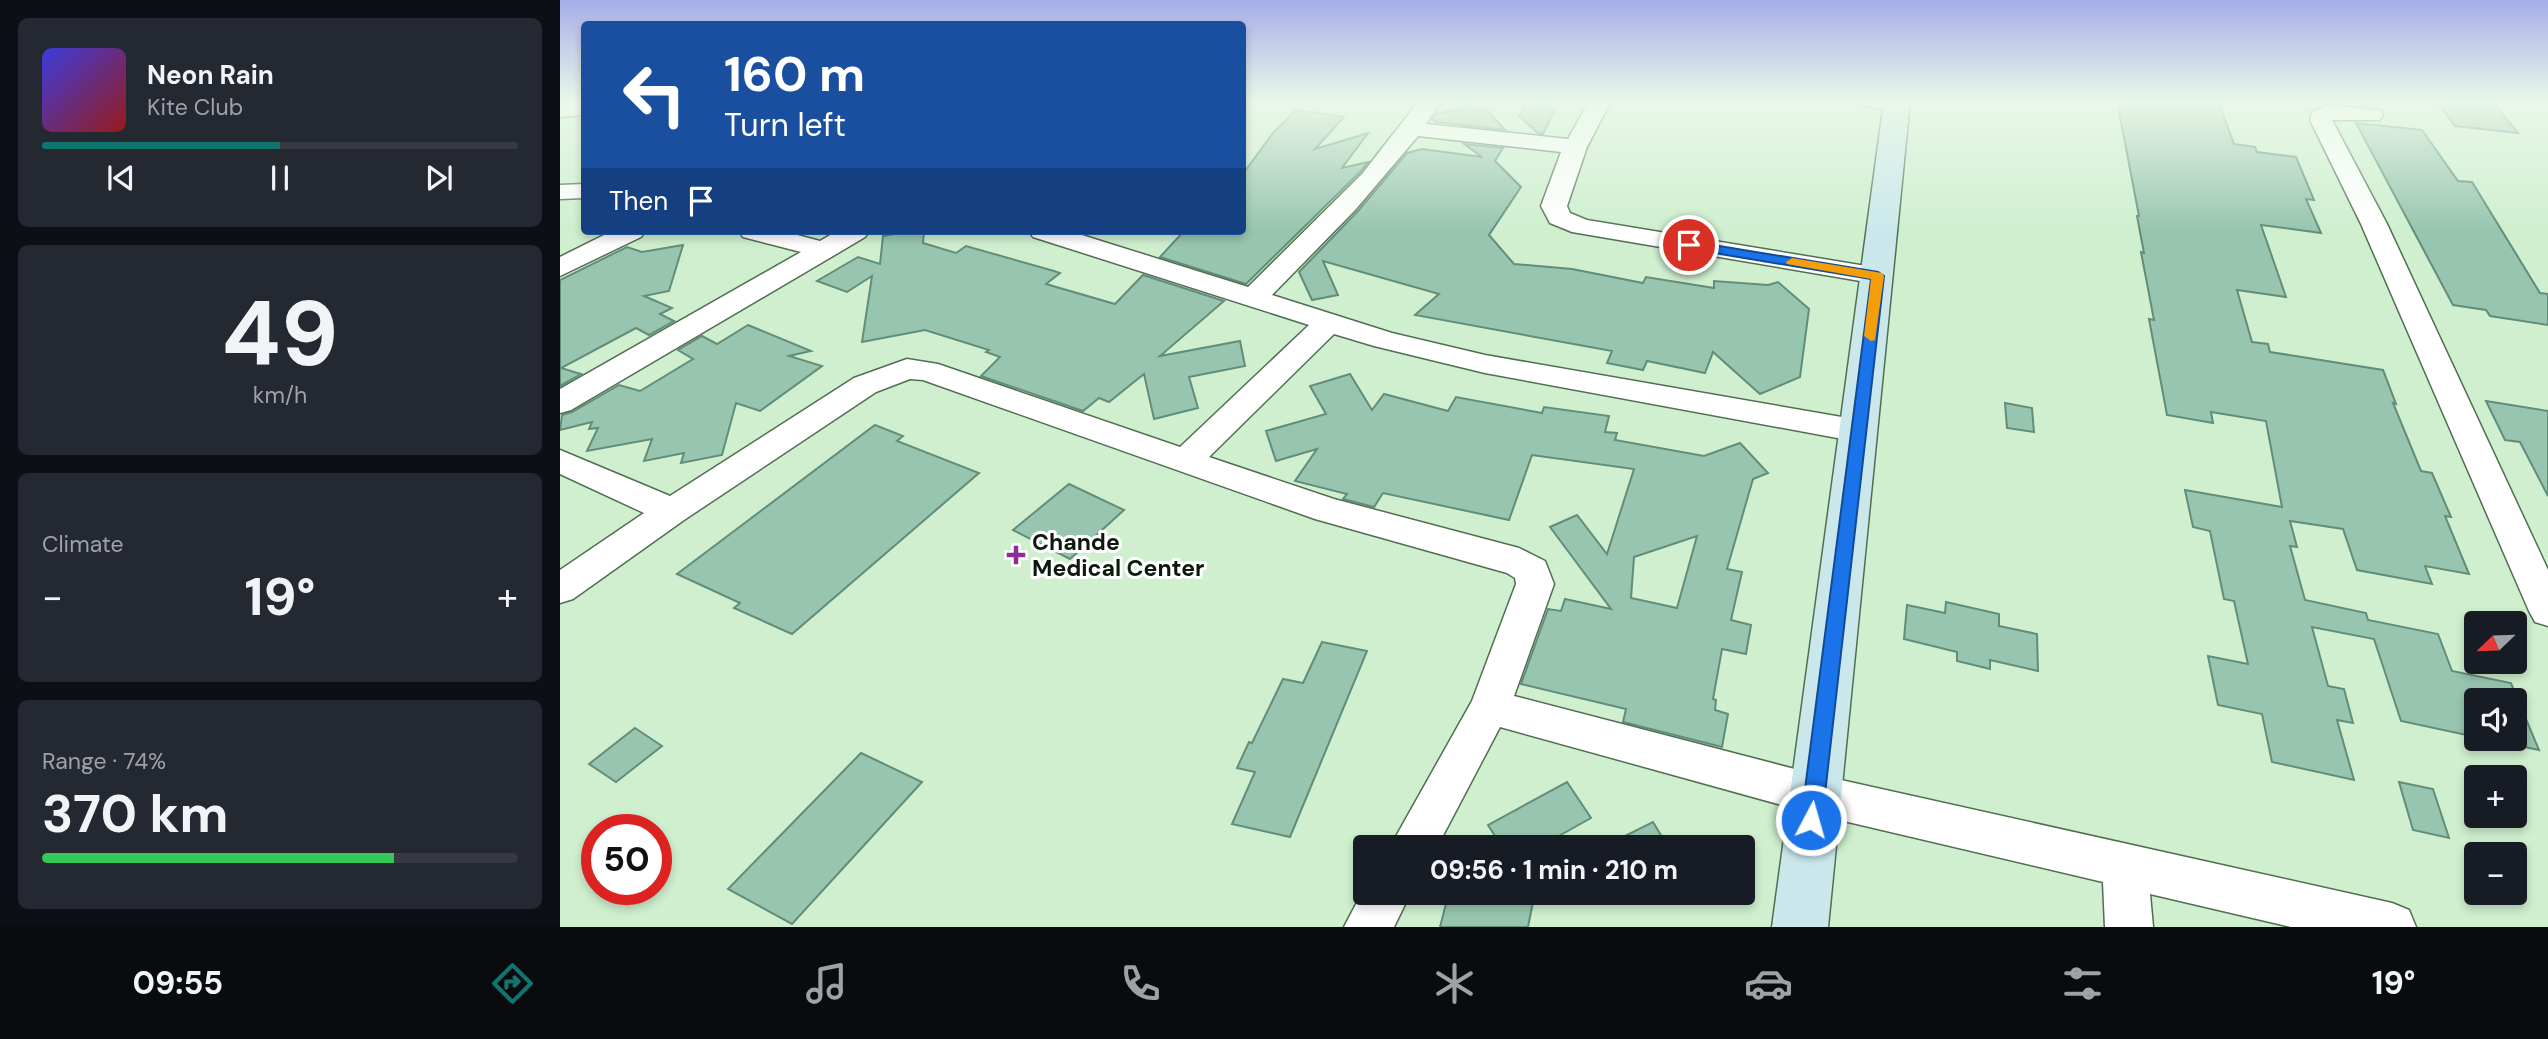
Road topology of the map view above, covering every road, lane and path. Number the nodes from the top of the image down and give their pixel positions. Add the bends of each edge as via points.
1 (1399, 144) edge
2 (1550, 144) edge
3 (1576, 144) edge
4 (1886, 144) edge
5 (2333, 144) edge
6 (1575, 147) junction
7 (581, 191) edge
8 (560, 192) edge
9 (624, 235) edge
10 (767, 235) edge
11 (849, 235) edge
12 (1055, 235) edge
13 (824, 250) junction
14 (560, 268) edge
15 (1878, 276) junction
16 (1253, 298) junction
17 (1327, 324) junction
18 (560, 403) edge
19 (1859, 431) junction
20 (1187, 459) junction
21 (560, 461) edge
22 (672, 511) junction
23 (560, 589) edge
24 (2548, 611) edge
25 (1490, 707) junction
26 (1814, 794) junction
27 (1420, 835) edge
28 (2125, 865) junction
29 (1381, 905) edge
30 (1368, 927) edge
31 (1800, 927) edge
32 (2129, 927) edge
33 (2392, 927) edge

1 - 16 street
2 - 6 street
3 - 6 street
4 - 15 main road
5 - 24 street via 2374,223
6 - 15 street via 1554,206 1559,218 1568,223
7 - 8 street
9 - 14 street
10 - 13 street
11 - 13 street
12 - 16 street
13 - 18 street
15 - 19 main road
16 - 17 street
17 - 19 street via 1485,365
17 - 20 street
19 - 26 main road
20 - 22 street via 927,371 906,369 865,385
20 - 25 street via 1327,510 1519,562 1532,571 1535,584
21 - 22 street
22 - 23 street
25 - 26 street
25 - 27 street
26 - 28 street
26 - 31 main road
28 - 32 street
28 - 33 street
29 - 30 street

